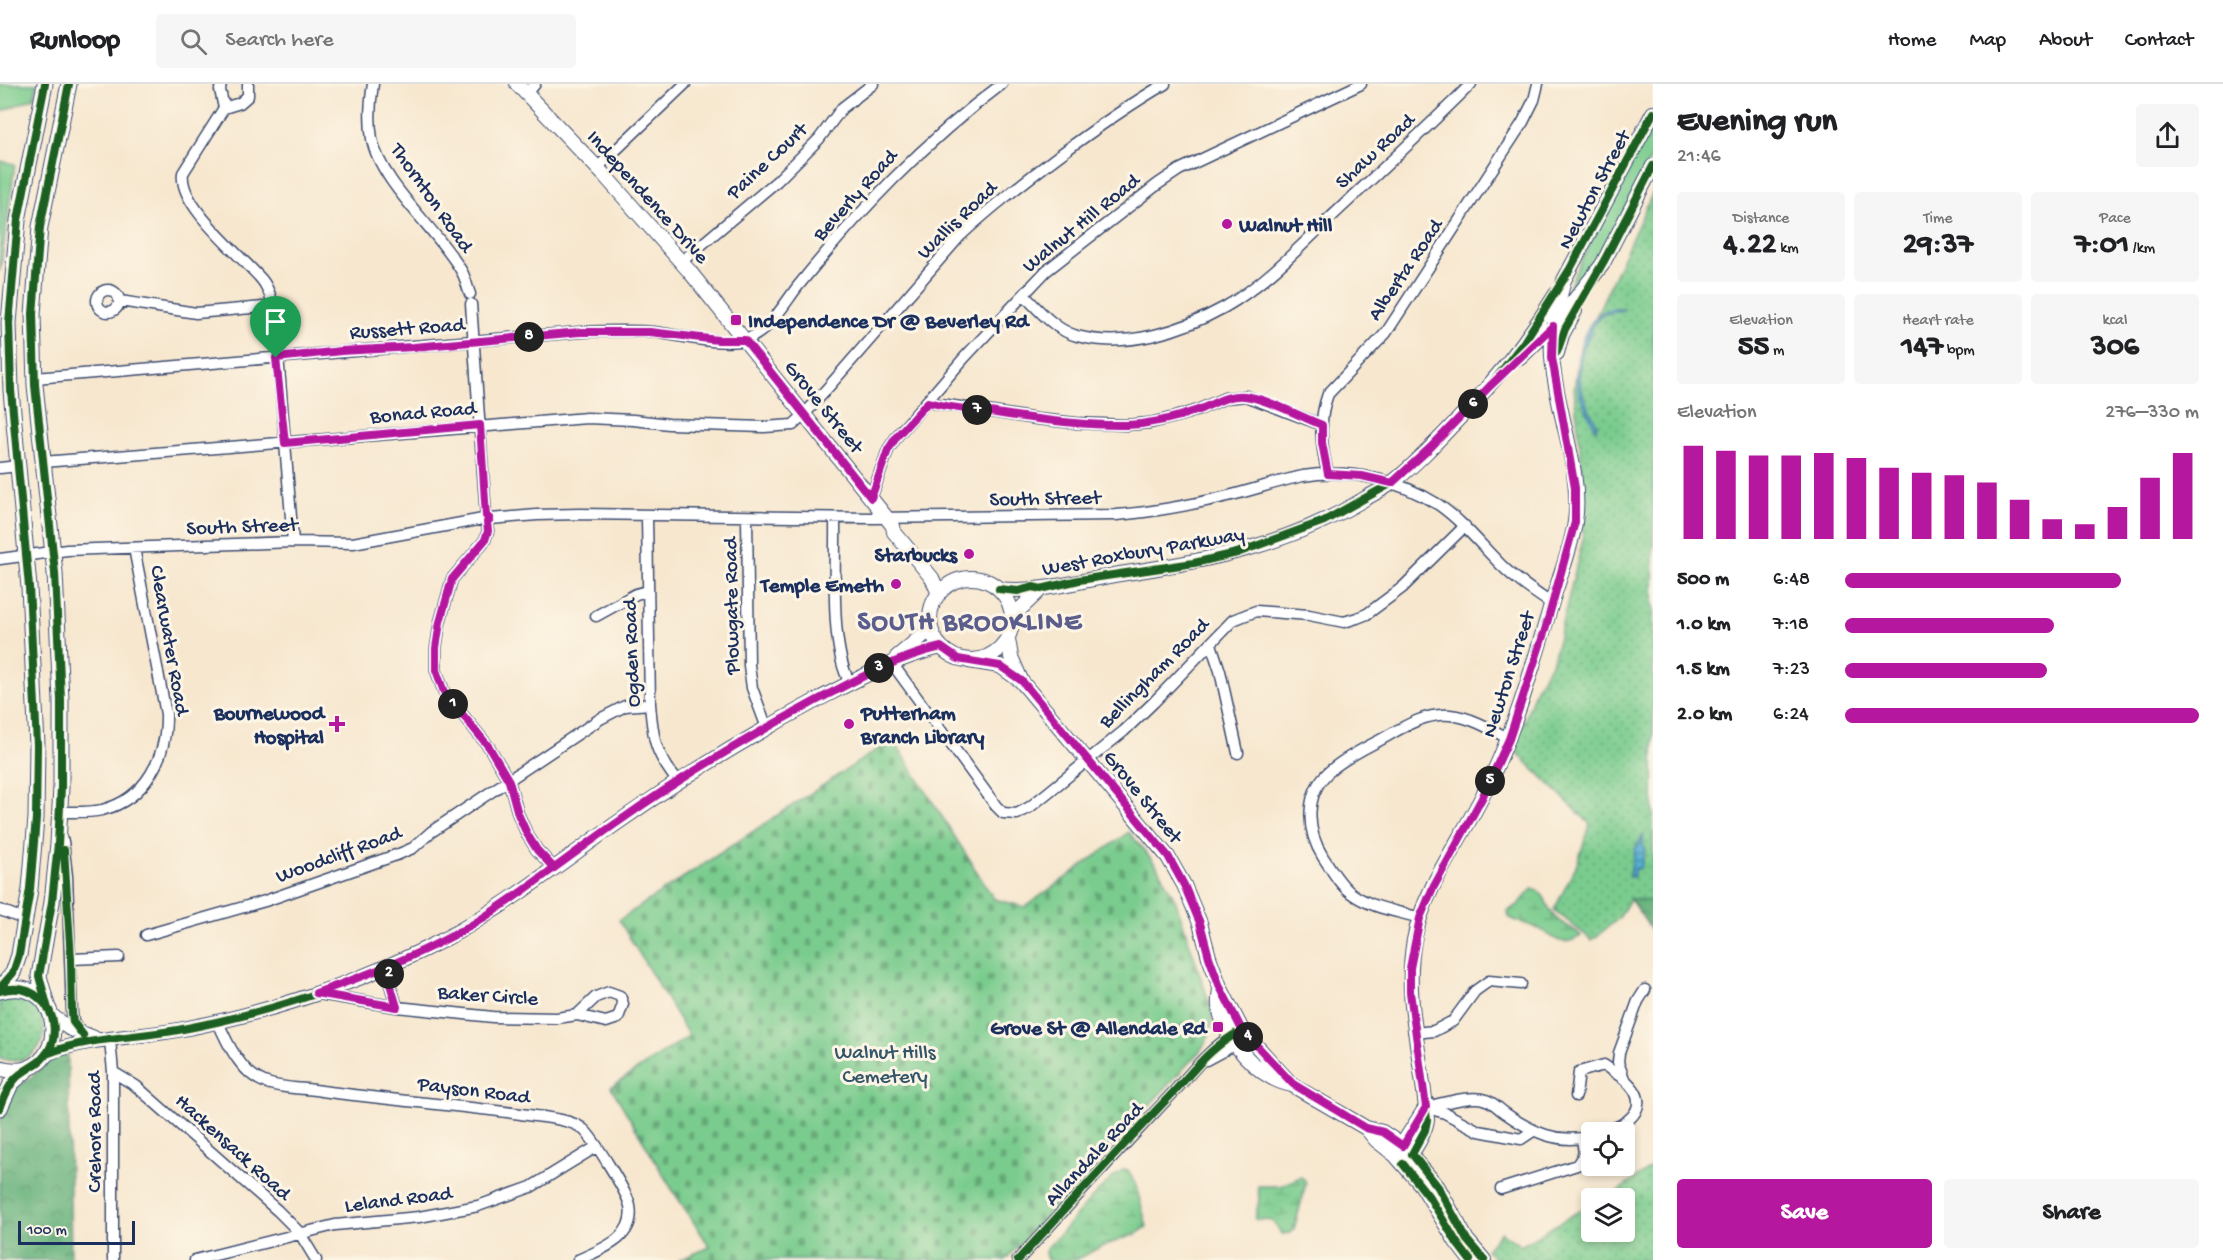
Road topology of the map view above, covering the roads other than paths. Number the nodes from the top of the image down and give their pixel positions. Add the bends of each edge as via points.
1 (45, 84) edge
2 (69, 84) edge
3 (221, 84) edge
4 (248, 84) edge
5 (373, 84) edge
6 (685, 84) edge
7 (873, 84) edge
8 (1002, 84) edge
9 (1165, 84) edge
10 (1361, 84) edge
11 (1471, 84) edge
12 (1538, 84) edge
13 (526, 87) edge
14 (224, 108) junction
15 (1653, 113) edge
16 (1653, 166) edge
17 (597, 168) junction
18 (681, 262) junction
19 (1602, 265) junction
20 (1564, 280) junction
21 (1024, 295) junction
22 (120, 301) dead end
23 (274, 306) junction
24 (1553, 326) junction
25 (745, 340) junction
26 (475, 342) junction
27 (276, 358) junction
28 (35, 378) junction
29 (5, 380) edge
30 (1555, 381) junction
31 (1490, 386) junction
32 (928, 402) junction
33 (804, 416) junction
34 (480, 425) junction
35 (1322, 425) junction
36 (285, 443) junction
37 (43, 462) junction
38 (18, 466) junction
39 (0, 468) edge
40 (1328, 474) junction
41 (1392, 483) junction
42 (871, 498) junction
43 (647, 516) junction
44 (747, 517) junction
45 (835, 518) junction
46 (486, 519) junction
47 (890, 522) junction
48 (1465, 526) junction
49 (292, 542) junction
50 (134, 548) junction
51 (52, 551) junction
52 (26, 554) junction
53 (0, 558) edge
54 (958, 580) junction
55 (999, 589) junction
56 (1041, 589) junction
57 (647, 591) junction
58 (939, 594) junction
59 (1552, 604) junction
60 (596, 616) dead end
61 (1013, 616) junction
62 (930, 625) junction
63 (1008, 639) junction
64 (1211, 644) junction
65 (941, 647) junction
66 (969, 661) junction
67 (891, 662) junction
68 (1022, 681) junction
69 (850, 683) junction
70 (650, 704) junction
71 (766, 728) junction
72 (1509, 739) junction
73 (1238, 753) dead end
74 (1088, 760) junction
75 (509, 781) junction
76 (678, 782) junction
77 (60, 812) junction
78 (554, 868) junction
79 (0, 910) edge
80 (1420, 918) junction
81 (26, 920) junction
82 (146, 935) dead end
83 (118, 957) dead end
84 (71, 959) junction
85 (388, 967) junction
86 (1521, 984) dead end
87 (0, 989) edge
88 (1645, 990) dead end
89 (316, 993) junction
90 (397, 1007) junction
91 (50, 1012) junction
92 (577, 1016) dead end
93 (218, 1022) junction
94 (1414, 1033) junction
95 (83, 1035) junction
96 (1236, 1036) junction
97 (106, 1040) junction
98 (41, 1059) junction
99 (0, 1068) edge
100 (113, 1072) junction
101 (1624, 1079) junction
102 (1576, 1096) dead end
103 (1426, 1107) junction
104 (0, 1108) edge
105 (1627, 1122) edge
106 (1533, 1131) junction
107 (1581, 1137) edge
108 (596, 1148) junction
109 (1403, 1155) junction
110 (1581, 1159) edge
111 (1501, 1189) dead end
112 (299, 1232) junction
113 (112, 1260) edge
114 (195, 1260) edge
115 (316, 1260) edge
116 (578, 1260) edge
117 (1018, 1260) edge
118 (1470, 1260) edge
119 (1484, 1260) edge

1 - 29 highway via 14,249
2 - 28 highway via 38,242
3 - 14 street
4 - 14 street via 244,101
5 - 26 street, Thornton Road via 369,106 377,156 462,273 471,299
6 - 17 street
7 - 18 street, Paine Court via 842,108 819,139 777,181
8 - 25 street, Beverly Road via 918,153 845,231 760,333
9 - 33 street, Wallis Road via 1075,144 983,214
10 - 21 street, Walnut Hill Road via 1179,170 1070,250
11 - 21 street, Shaw Road via 1277,268 1227,306 1173,329 1110,340 1075,336 1056,326
12 - 35 street, Alberta Road via 1523,122 1386,333 1328,394
13 - 17 main road, Independence Drive
14 - 23 street via 183,173 182,182 199,214 263,281
15 - 20 main road, Newton Street
16 - 19 main road, West Roxbury Parkway
17 - 18 main road, Independence Drive
18 - 25 main road, Independence Drive
19 - 24 main road, West Roxbury Parkway
19 - 30 main road, Newton Street via 1562,335
20 - 24 main road, Newton Street
20 - 31 main road, West Roxbury Parkway
21 - 32 street, Walnut Hill Road
22 - 23 street via 196,313
23 - 27 street
24 - 30 main road, Newton Street
24 - 31 main road, West Roxbury Parkway
25 - 26 street, Russett Road via 616,331
25 - 33 main road, Grove Street
26 - 27 street, Russett Road
26 - 34 street, Thornton Road
27 - 28 street, Russett Road
27 - 36 street
28 - 37 highway
29 - 38 highway
30 - 59 main road, Newton Street via 1576,507
31 - 41 main road, West Roxbury Parkway
32 - 35 street via 1037,419 1126,425 1175,417 1225,398 1246,396
32 - 42 street, Walnut Hill Road via 888,450
33 - 34 street, Bonad Road via 793,425 774,427 587,418
33 - 42 main road, Grove Street
34 - 36 street, Bonad Road
34 - 46 street, Thornton Road
35 - 40 street, Alberta Road
36 - 37 street, Bonad Road
36 - 49 street
37 - 51 highway
38 - 39 street
38 - 52 highway
40 - 41 street, South Street
40 - 47 street, South Street via 1304,476 1155,512
41 - 48 street, South Street via 1436,504
41 - 56 main road, West Roxbury Parkway via 1335,516 1248,550
42 - 47 main road, Grove Street
43 - 44 street, South Street
43 - 46 street, South Street via 537,515
43 - 57 street, Ogden Road
44 - 45 street, South Street
44 - 71 street, Plowgate Road via 749,665 752,688
45 - 47 street, South Street
45 - 69 street via 838,646
46 - 49 street, South Street via 353,543
46 - 75 street via 485,540 452,579 440,622 436,670 444,692 489,747
47 - 54 main road, Grove Street via 900,528 933,568
47 - 58 main road, Grove Street via 932,578
48 - 59 street, South Street via 1513,576
48 - 64 street, Bellingham Road via 1402,588 1366,614 1344,622 1256,610 1233,620
49 - 50 street, South Street
50 - 51 street, South Street
50 - 77 street, Clearwater Road via 166,714 163,749 144,786 130,797 99,811
51 - 52 street, South Street
51 - 77 highway via 60,674
52 - 53 street, South Street
52 - 81 highway via 38,788
54 - 55 main road via 980,579
54 - 58 main road
55 - 56 main road, West Roxbury Parkway
55 - 61 main road via 1009,601
56 - 61 main road, West Roxbury Parkway
57 - 60 street
57 - 70 street, Ogden Road
58 - 62 main road via 933,603
59 - 72 main road, Newton Street
61 - 63 main road
62 - 65 main road
62 - 67 main road via 927,632
63 - 66 main road via 991,656
63 - 68 main road, Grove Street
64 - 73 street
64 - 74 street, Bellingham Road via 1139,717
65 - 66 main road via 958,659
65 - 67 main road
66 - 68 main road, Grove Street via 1000,666
67 - 69 main road
67 - 74 street, Bellingham Road via 1003,813 1017,814 1030,807
68 - 74 main road, Grove Street
69 - 71 main road
70 - 75 street, Woodcliff Road via 625,706 600,719
70 - 76 street, Ogden Road via 657,750
71 - 76 main road
72 - 80 main road, Newton Street
72 - 80 street via 1460,717 1429,717 1362,749 1320,781 1309,810 1310,826 1332,871 1350,892 1369,903
74 - 96 main road, Grove Street via 1168,856 1184,885 1220,987 1219,1005
75 - 78 street via 527,834
75 - 82 street, Woodcliff Road via 399,854 265,901
76 - 78 main road
77 - 84 street
77 - 91 highway via 54,887 39,976
78 - 85 main road via 480,920
79 - 81 street
80 - 94 main road, Newton Street via 1410,968
81 - 87 highway via 15,971
83 - 84 street
84 - 95 street via 74,1022
85 - 89 main road
85 - 90 street
86 - 94 street via 1489,981 1475,991 1453,1021 1434,1031
87 - 91 highway via 27,991
88 - 101 street via 1619,1053
89 - 90 street, Baker Circle
89 - 93 main road
90 - 92 street, Baker Circle via 493,1017
91 - 95 main road
91 - 98 highway via 53,1037
93 - 97 main road
93 - 108 street, Payson Road via 232,1051 263,1082 570,1122 584,1129
94 - 103 main road, Newton Street
95 - 97 main road
96 - 109 main road, Grove Street via 1293,1084
96 - 117 street, Allandale Road via 1213,1048
97 - 98 main road via 77,1043
97 - 100 street, Crehore Road
98 - 99 highway via 17,1070
98 - 104 highway via 13,1081
100 - 112 street, Hackensack Road via 136,1086
100 - 113 street, Crehore Road
101 - 102 street via 1604,1065 1579,1072
101 - 105 street via 1639,1094 1641,1102 1638,1112
103 - 106 street via 1479,1131 1521,1139
103 - 106 street via 1476,1098 1486,1100
103 - 109 main road, Newton Street via 1425,1130
106 - 107 street via 1555,1138
108 - 112 street, Leland Road via 531,1187 478,1206
108 - 116 street, Payson Road via 624,1189 631,1211 625,1233
109 - 118 main road
109 - 119 main road via 1438,1187 1467,1240
110 - 111 street via 1577,1166
112 - 114 street, Leland Road
112 - 115 street, Hackensack Road

